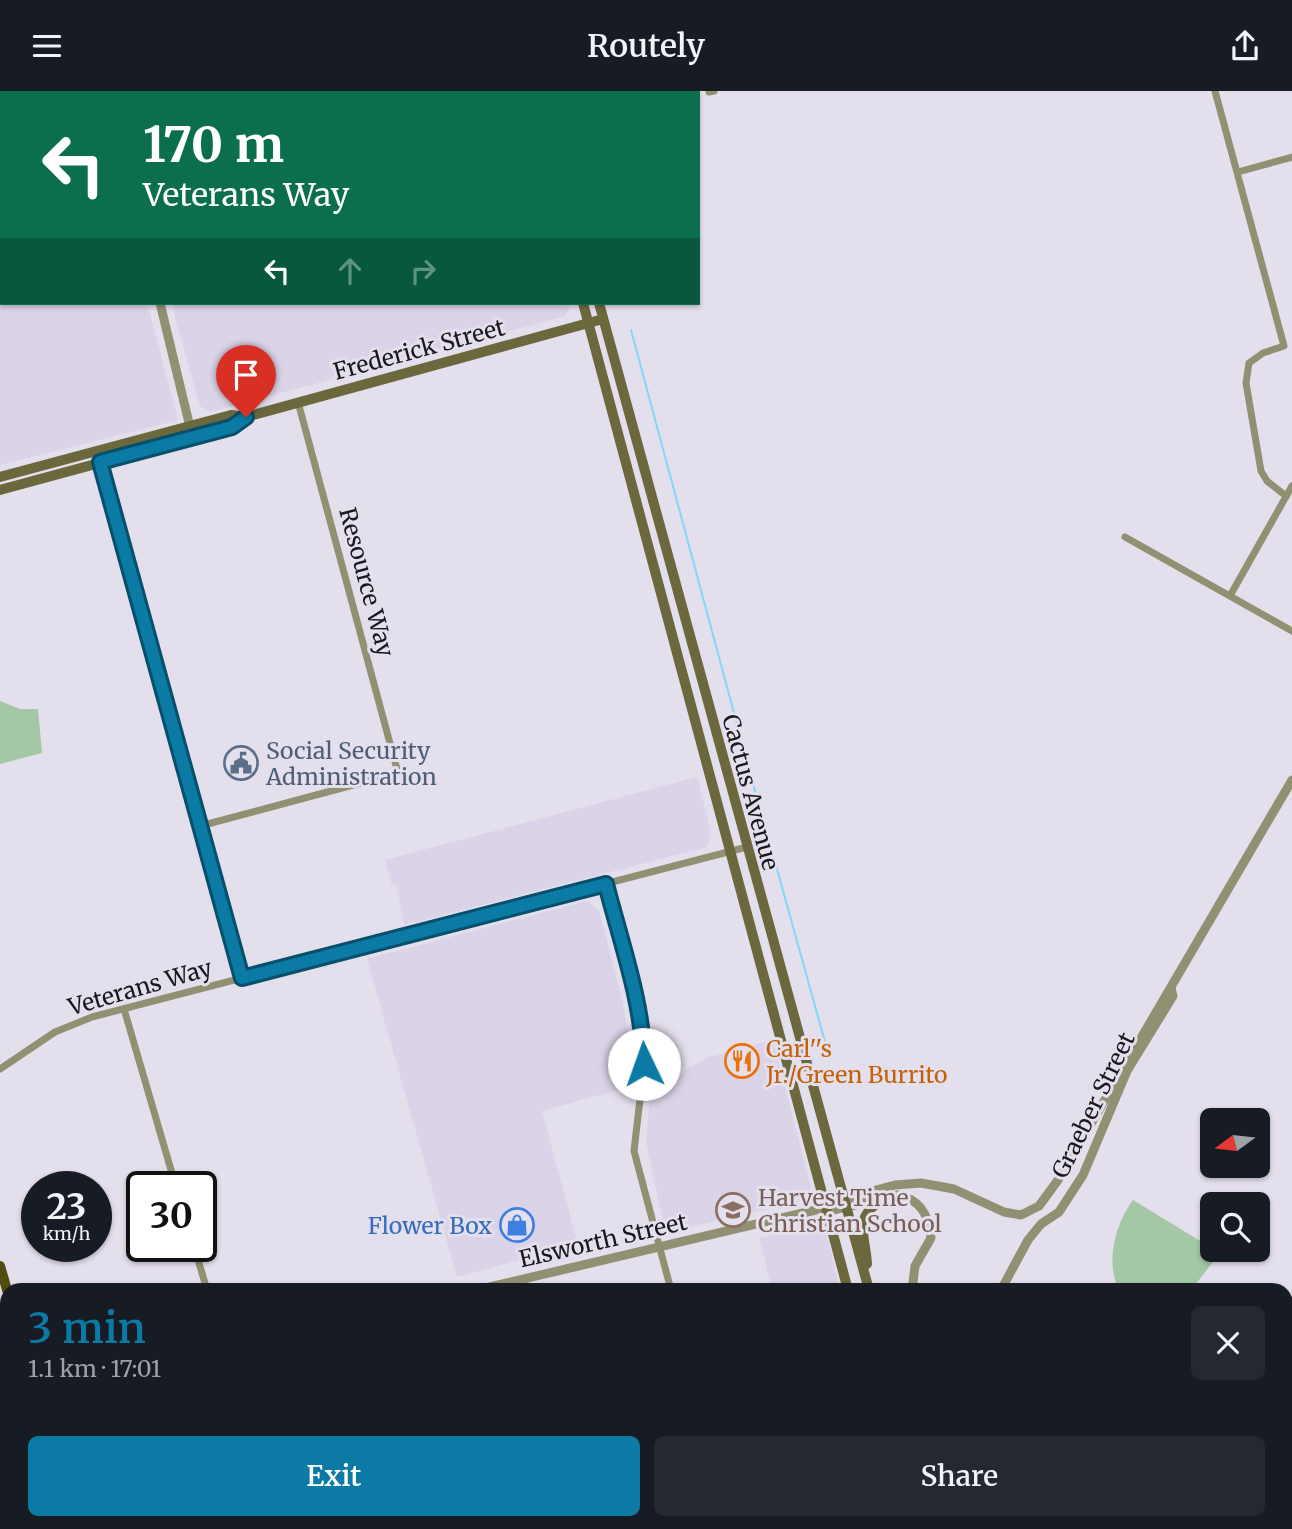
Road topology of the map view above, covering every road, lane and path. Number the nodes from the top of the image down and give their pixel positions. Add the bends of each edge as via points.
1 (1216, 91) edge
2 (1292, 157) edge
3 (1238, 173) junction
4 (160, 305) edge
5 (583, 305) edge
6 (600, 305) edge
7 (603, 319) junction
8 (588, 324) junction
9 (298, 402) junction
10 (246, 417) junction
11 (190, 427) junction
12 (99, 457) junction
13 (20, 472) junction
14 (0, 477) edge
15 (0, 483) edge
16 (1292, 486) edge
17 (0, 490) edge
18 (1286, 496) junction
19 (1125, 537) dead end
20 (1231, 594) junction
21 (1292, 631) edge
22 (1292, 780) edge
23 (200, 826) junction
24 (747, 847) junction
25 (730, 852) junction
26 (606, 884) junction
27 (242, 978) junction
28 (1171, 988) junction
29 (124, 1009) junction
30 (0, 1069) edge
31 (171, 1171) edge
32 (887, 1197) junction
33 (845, 1203) junction
34 (825, 1208) junction
35 (927, 1215) junction
36 (938, 1228) dead end
37 (659, 1247) junction
38 (199, 1262) edge
39 (0, 1266) edge
40 (5, 1283) edge
41 (205, 1283) edge
42 (507, 1283) edge
43 (669, 1283) edge
44 (846, 1283) edge
45 (868, 1283) edge
46 (868, 1283) edge
47 (913, 1283) edge
48 (1005, 1283) edge

1 - 3 street
2 - 3 street
3 - 18 street via 1284,346 1249,363 1246,383 1261,471
4 - 11 street
5 - 8 main road, Cactus Avenue
6 - 7 main road, Cactus Avenue
7 - 8 main road, Frederick Street
7 - 24 main road, Cactus Avenue
8 - 9 main road, Frederick Street
8 - 25 main road, Cactus Avenue
9 - 10 main road, Frederick Street
9 - 23 street, Resource Way via 398,773
10 - 11 main road, Frederick Street via 231,415
10 - 12 main road, Frederick Street via 232,427
11 - 12 main road, Frederick Street
12 - 13 main road, Frederick Street
12 - 17 main road, Frederick Street
12 - 23 street
13 - 14 main road, Frederick Street
13 - 15 main road
16 - 18 street
18 - 20 street
19 - 20 street
20 - 21 street
22 - 28 street, Graeber Street
23 - 27 street
24 - 25 street, Veterans Way
24 - 33 main road, Cactus Avenue
25 - 26 street, Veterans Way
25 - 34 main road, Cactus Avenue
26 - 27 street, Veterans Way
26 - 37 street via 643,1038 634,1151
27 - 29 street, Veterans Way
28 - 33 street, Graeber Street via 1048,1194 1034,1210 1021,1216 1004,1212 968,1194 928,1184 895,1185
28 - 48 street, Graeber Street via 1172,996 1127,1071 1083,1175 1065,1202 1028,1240
29 - 30 street, Veterans Way via 70,1025
29 - 31 street
32 - 33 street
32 - 35 street via 908,1198
32 - 46 main road via 872,1206 862,1225
33 - 34 street, Elsworth Street
33 - 45 main road, Cactus Avenue
34 - 37 street, Elsworth Street
34 - 44 main road, Cactus Avenue
35 - 36 street
35 - 47 street via 931,1238 915,1266
37 - 42 street, Elsworth Street
37 - 43 street
38 - 41 street
39 - 40 main road

